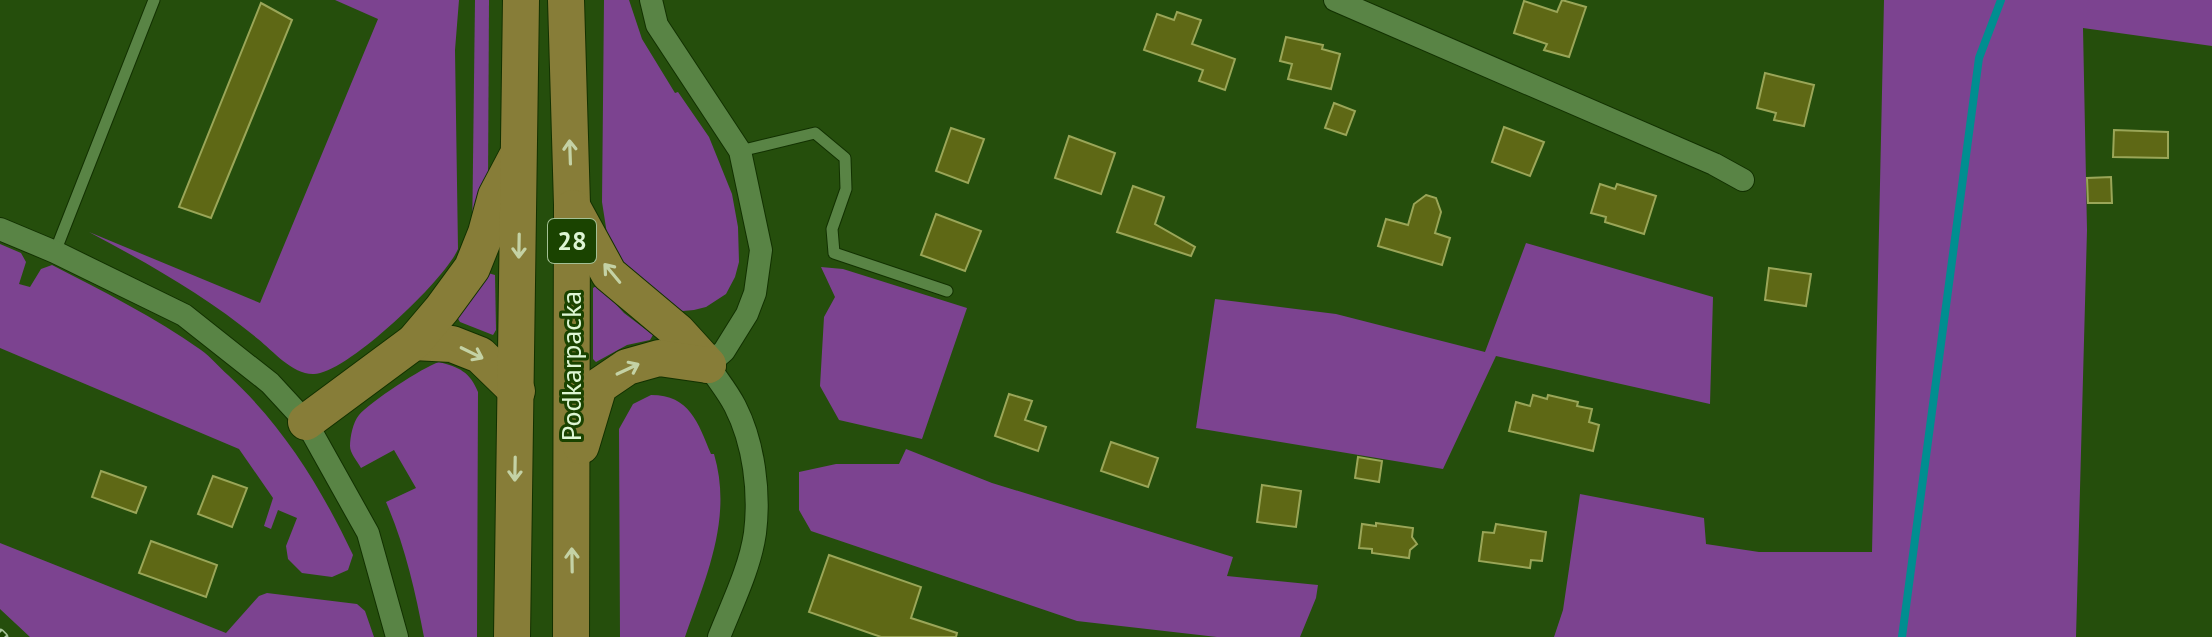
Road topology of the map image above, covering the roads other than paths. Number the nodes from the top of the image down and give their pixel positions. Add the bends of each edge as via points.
1 (154, 0) edge
2 (521, 0) edge
3 (566, 0) edge
4 (651, 0) edge
5 (1335, 0) edge
6 (520, 149) junction
7 (740, 151) junction
8 (1743, 180) dead end
9 (572, 205) junction
10 (0, 229) edge
11 (55, 252) junction
12 (947, 291) dead end
13 (414, 342) junction
14 (708, 365) junction
15 (517, 391) junction
16 (306, 422) junction
17 (571, 482) junction
18 (397, 637) edge
19 (512, 637) edge
20 (571, 637) edge
21 (719, 637) edge

1 - 11 lane
2 - 6 main road, Podkarpacka / 28
9 -> 3 main road, Podkarpacka / 28
4 - 7 street via 657,25
5 - 8 street
6 - 13 main road via 496,196 472,268
6 -> 15 main road, Podkarpacka / 28
7 - 12 lane via 815,133 845,158 846,189 832,229 834,253
7 - 14 street via 761,250 755,293 737,333
14 -> 9 main road via 677,331 609,274
9 - 17 main road, Podkarpacka / 28
10 - 11 street
11 - 16 street via 184,315 270,383
13 -> 15 main road via 452,344 480,355
13 - 16 main road
17 -> 14 main road via 599,386 627,367 659,358
14 - 21 street via 746,434 755,493 755,533
15 -> 19 main road, Podkarpacka / 28
16 - 18 street via 368,533
20 -> 17 main road, Podkarpacka / 28

